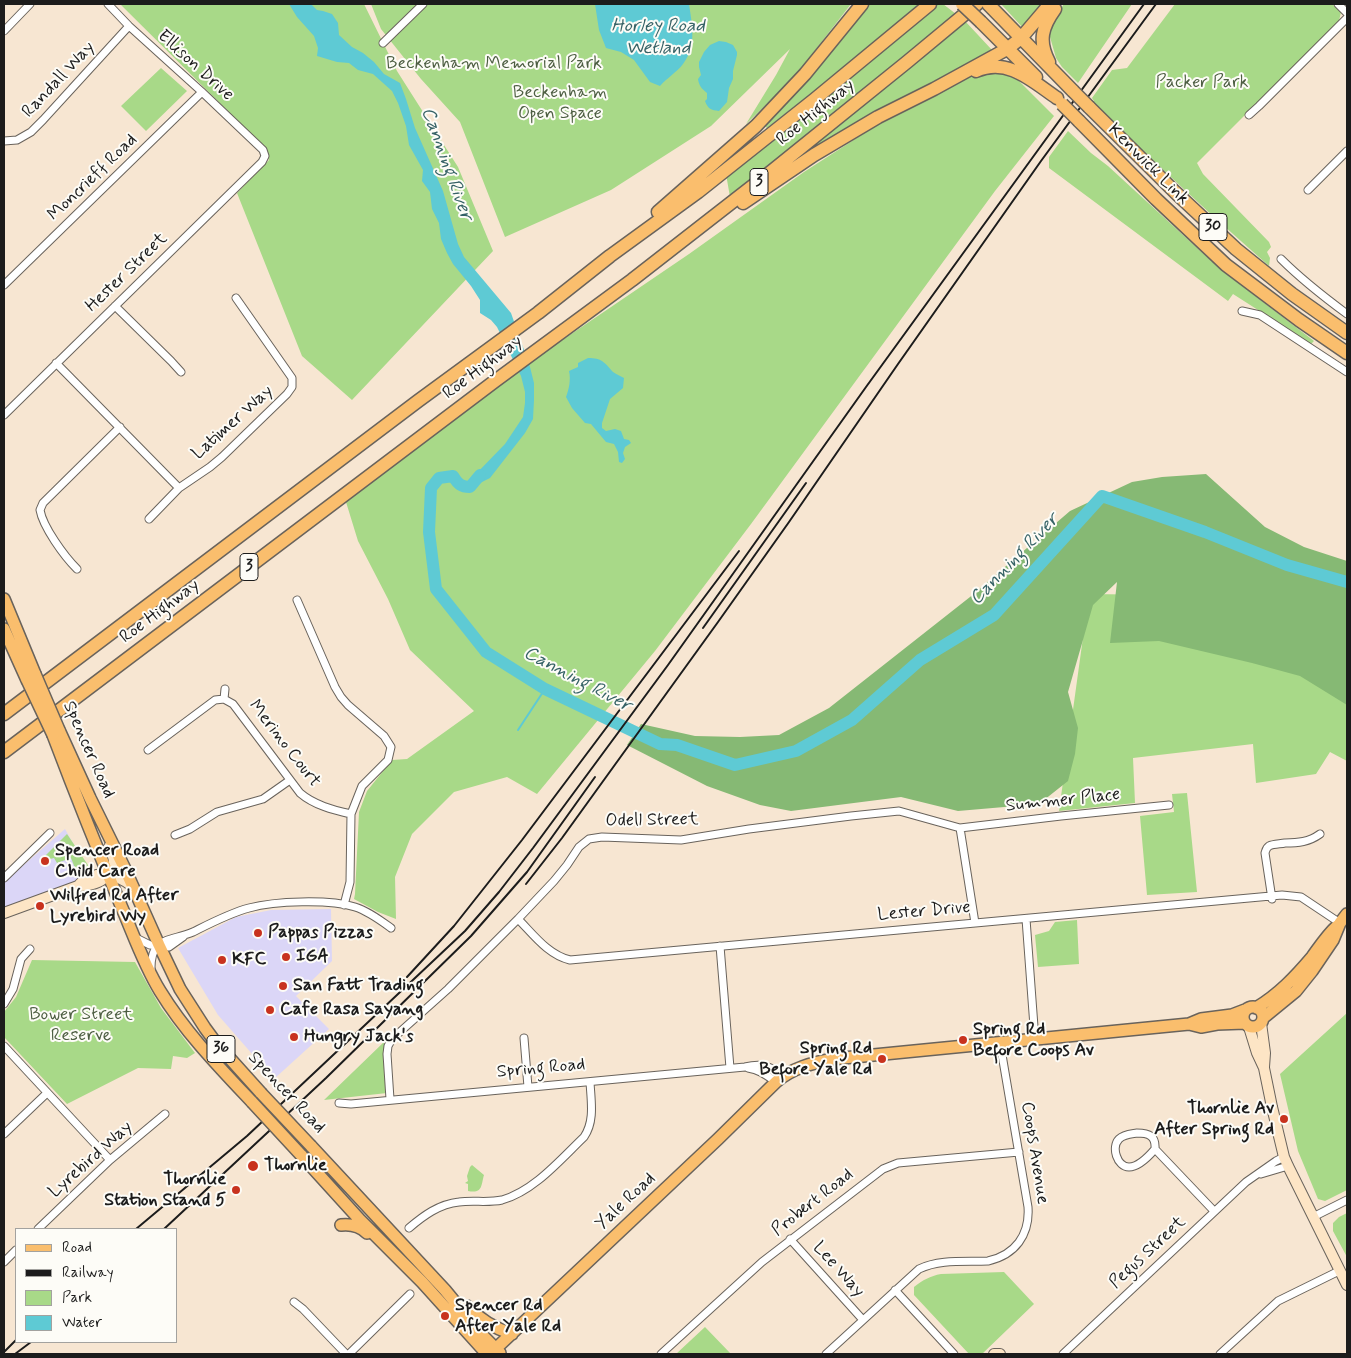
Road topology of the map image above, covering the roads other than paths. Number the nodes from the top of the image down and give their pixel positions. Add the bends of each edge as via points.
1 (30, 4) edge
2 (108, 4) edge
3 (423, 4) edge
4 (862, 4) edge
5 (930, 4) edge
6 (962, 4) edge
7 (977, 4) edge
8 (1050, 4) edge
9 (1059, 4) edge
10 (1338, 4) edge
11 (991, 7) edge
12 (1347, 13) edge
13 (1347, 18) edge
14 (129, 26) junction
15 (4, 32) edge
16 (1021, 38) junction
17 (383, 42) dead end
18 (1007, 49) junction
19 (1053, 70) junction
20 (934, 89) junction
21 (202, 92) junction
22 (1060, 101) junction
23 (1249, 115) dead end
24 (4, 141) edge
25 (263, 150) joint
26 (1347, 150) edge
27 (1308, 190) dead end
28 (610, 256) junction
29 (1281, 259) dead end
30 (632, 280) junction
31 (4, 285) edge
32 (236, 298) dead end
33 (115, 306) junction
34 (1242, 311) dead end
35 (1347, 314) edge
36 (1347, 333) edge
37 (1347, 353) edge
38 (56, 363) junction
39 (180, 372) dead end
40 (1347, 372) edge
41 (4, 414) edge
42 (120, 428) junction
43 (179, 488) junction
44 (149, 519) dead end
45 (77, 569) dead end
46 (4, 599) edge
47 (298, 600) dead end
48 (4, 629) edge
49 (31, 677) junction
50 (225, 689) dead end
51 (224, 699) junction
52 (4, 714) edge
53 (56, 733) junction
54 (148, 750) dead end
55 (4, 752) edge
56 (290, 780) junction
57 (90, 798) junction
58 (1169, 805) dead end
59 (351, 814) junction
60 (960, 828) junction
61 (50, 833) dead end
62 (1320, 834) dead end
63 (174, 835) dead end
64 (108, 875) junction
65 (4, 878) edge
66 (133, 887) junction
67 (1271, 898) junction
68 (344, 905) junction
69 (4, 913) edge
70 (1026, 918) junction
71 (518, 919) junction
72 (1344, 919) edge
73 (975, 923) junction
74 (391, 928) dead end
75 (134, 937) junction
76 (159, 945) junction
77 (720, 946) junction
78 (30, 949) dead end
79 (153, 979) junction
80 (186, 999) junction
81 (4, 1004) edge
82 (1251, 1009) junction
83 (1262, 1020) junction
84 (1189, 1024) junction
85 (1247, 1025) junction
86 (524, 1038) dead end
87 (1035, 1040) junction
88 (1000, 1043) junction
89 (4, 1046) edge
90 (217, 1064) junction
91 (745, 1067) junction
92 (730, 1068) junction
93 (1264, 1068) junction
94 (780, 1078) junction
95 (590, 1082) junction
96 (528, 1087) junction
97 (47, 1093) junction
98 (390, 1099) junction
99 (339, 1103) dead end
100 (165, 1114) dead end
101 (4, 1134) edge
102 (1155, 1149) junction
103 (1019, 1152) junction
104 (110, 1160) junction
105 (1286, 1162) junction
106 (1347, 1200) edge
107 (1214, 1211) junction
108 (1312, 1217) junction
109 (341, 1225) dead end
110 (39, 1228) edge
111 (409, 1228) dead end
112 (790, 1240) junction
113 (15, 1251) edge
114 (4, 1262) edge
115 (409, 1270) junction
116 (1339, 1271) junction
117 (1347, 1285) edge
118 (446, 1290) junction
119 (895, 1290) junction
120 (410, 1294) dead end
121 (294, 1302) dead end
122 (863, 1320) junction
123 (512, 1334) junction
124 (494, 1353) edge
125 (347, 1354) edge
126 (661, 1354) edge
127 (826, 1354) edge
128 (954, 1354) edge
129 (995, 1354) edge
130 (1000, 1354) edge
131 (1063, 1354) edge
132 (1220, 1354) edge

1 - 15 street
2 - 14 street, Ellison Drive
3 - 17 street
4 - 28 highway via 805,74 756,126
5 - 28 highway, Roe Highway / 3 via 698,192
6 - 18 highway, Kenwick Link / 30, bridge
7 - 30 highway, Roe Highway / 3
8 - 16 highway
9 - 19 highway via 1048,19 1043,35 1043,51
10 - 12 street
11 - 16 highway, Kenwick Link / 30
13 - 23 street
14 - 21 street, Ellison Drive
14 - 24 street, Randall Way via 31,132 16,140
16 - 18 highway
16 - 19 highway, Kenwick Link / 30
18 - 20 highway
18 - 22 highway, Kenwick Link / 30
19 - 36 highway, Kenwick Link / 30, bridge via 1236,249
20 - 22 highway via 982,68 1002,66 1020,73
20 - 30 highway via 814,155
21 - 25 street, Ellison Drive
21 - 31 street, Moncrieff Road
22 - 37 highway, Kenwick Link / 30, bridge via 1226,265
25 - 33 street, Hester Street via 262,162
26 - 27 street
28 - 52 highway, Roe Highway / 3
29 - 35 street via 1319,294
30 - 55 highway, Roe Highway / 3
32 - 43 street, Latimer Way via 292,378 292,387 222,457
33 - 38 street, Hester Street
33 - 39 street
34 - 40 street via 1260,315
38 - 41 street, Hester Street
38 - 42 street
42 - 43 street
42 - 45 street via 43,503 40,510 42,519
43 - 44 street, Latimer Way
46 - 49 main road, Spencer Road / 36
47 - 59 street via 341,697 384,736 391,747 388,760 362,786
48 - 49 main road, Spencer Road / 36
49 - 53 main road, Spencer Road / 36, bridge
50 - 51 street, Merino Court
51 - 54 street, Merino Court via 215,700
51 - 56 street, Merino Court via 233,704
53 - 57 main road, Spencer Road / 36
53 - 64 main road, Spencer Road / 36
56 - 59 street, Merino Court via 311,801
56 - 63 street via 263,799 217,812
57 - 64 main road via 94,817 114,862
57 - 66 main road, Spencer Road / 36
58 - 60 street, Summer Place
59 - 68 street via 350,882
60 - 71 street, Odell Street via 899,811 681,840 589,839
60 - 73 street
61 - 65 street
62 - 67 street via 1306,841 1269,846 1265,853
64 - 66 main road
64 - 69 main road via 103,881 78,886
64 - 75 main road, Spencer Road / 36
66 - 76 main road, Spencer Road / 36
67 - 70 street, Lester Drive
67 - 72 street, Lester Drive via 1282,895 1301,897
68 - 74 street via 357,908
68 - 76 street via 302,902 264,905 240,911
70 - 73 street, Lester Drive
70 - 87 street
71 - 77 street, Lester Drive via 552,952 570,960
71 - 98 street, Odell Street via 448,989 392,1038 386,1054
72 - 82 main road via 1327,935 1292,980
72 - 83 main road via 1296,991
73 - 77 street, Lester Drive
75 - 76 street via 150,945
75 - 79 main road, Spencer Road / 36
76 - 79 street via 152,954
76 - 80 main road, Spencer Road / 36
77 - 92 street
78 - 81 street via 21,959 13,989
79 - 90 main road, Spencer Road / 36
80 - 90 main road via 183,1014 211,1050
80 - 118 main road, Spencer Road / 36, bridge via 216,1043
82 - 83 main road via 1261,1012
82 - 84 main road
82 - 85 main road via 1242,1015
83 - 85 main road via 1256,1027
83 - 93 main road
84 - 85 main road via 1201,1027
84 - 87 main road
85 - 93 main road
86 - 96 street
87 - 88 main road
88 - 94 main road via 833,1058 801,1067
88 - 103 street, Coops Avenue
89 - 97 street
90 - 115 main road, Spencer Road / 36, bridge
91 - 92 street, Spring Road
91 - 94 street, Spring Road
91 - 94 street, Spring Road via 756,1064 769,1066
92 - 95 street, Spring Road
93 - 105 main road
94 - 123 main road, Yale Road
95 - 96 street, Spring Road
95 - 111 street via 589,1130 538,1181 501,1200 442,1206
96 - 98 street, Spring Road
97 - 101 street
97 - 104 street
98 - 99 street, Spring Road
100 - 104 street, Lyrebird Way
102 - 102 street via 1128,1167 1118,1160 1115,1147 1125,1135 1144,1133 1153,1138
102 - 107 street
103 - 112 street, Probert Road via 888,1166
103 - 119 street, Coops Avenue via 1028,1207 1024,1236 1009,1252 995,1259 926,1265
104 - 110 street, Lyrebird Way
105 - 107 street, Pegus Street via 1256,1175
105 - 108 main road
106 - 108 street
107 - 131 street, Pegus Street
108 - 116 main road
109 - 115 main road via 364,1230 399,1265
112 - 122 street, Lee Way
112 - 126 street, Probert Road
113 - 114 street
115 - 124 main road, Spencer Road / 36
116 - 117 main road
116 - 132 street via 1278,1301
118 - 123 main road via 462,1300 484,1322
118 - 124 main road, Spencer Road / 36
119 - 122 street, Coops Avenue
119 - 128 street
120 - 125 street
121 - 125 street
122 - 127 street, Coops Avenue
123 - 124 main road, Yale Road
129 - 130 main road

